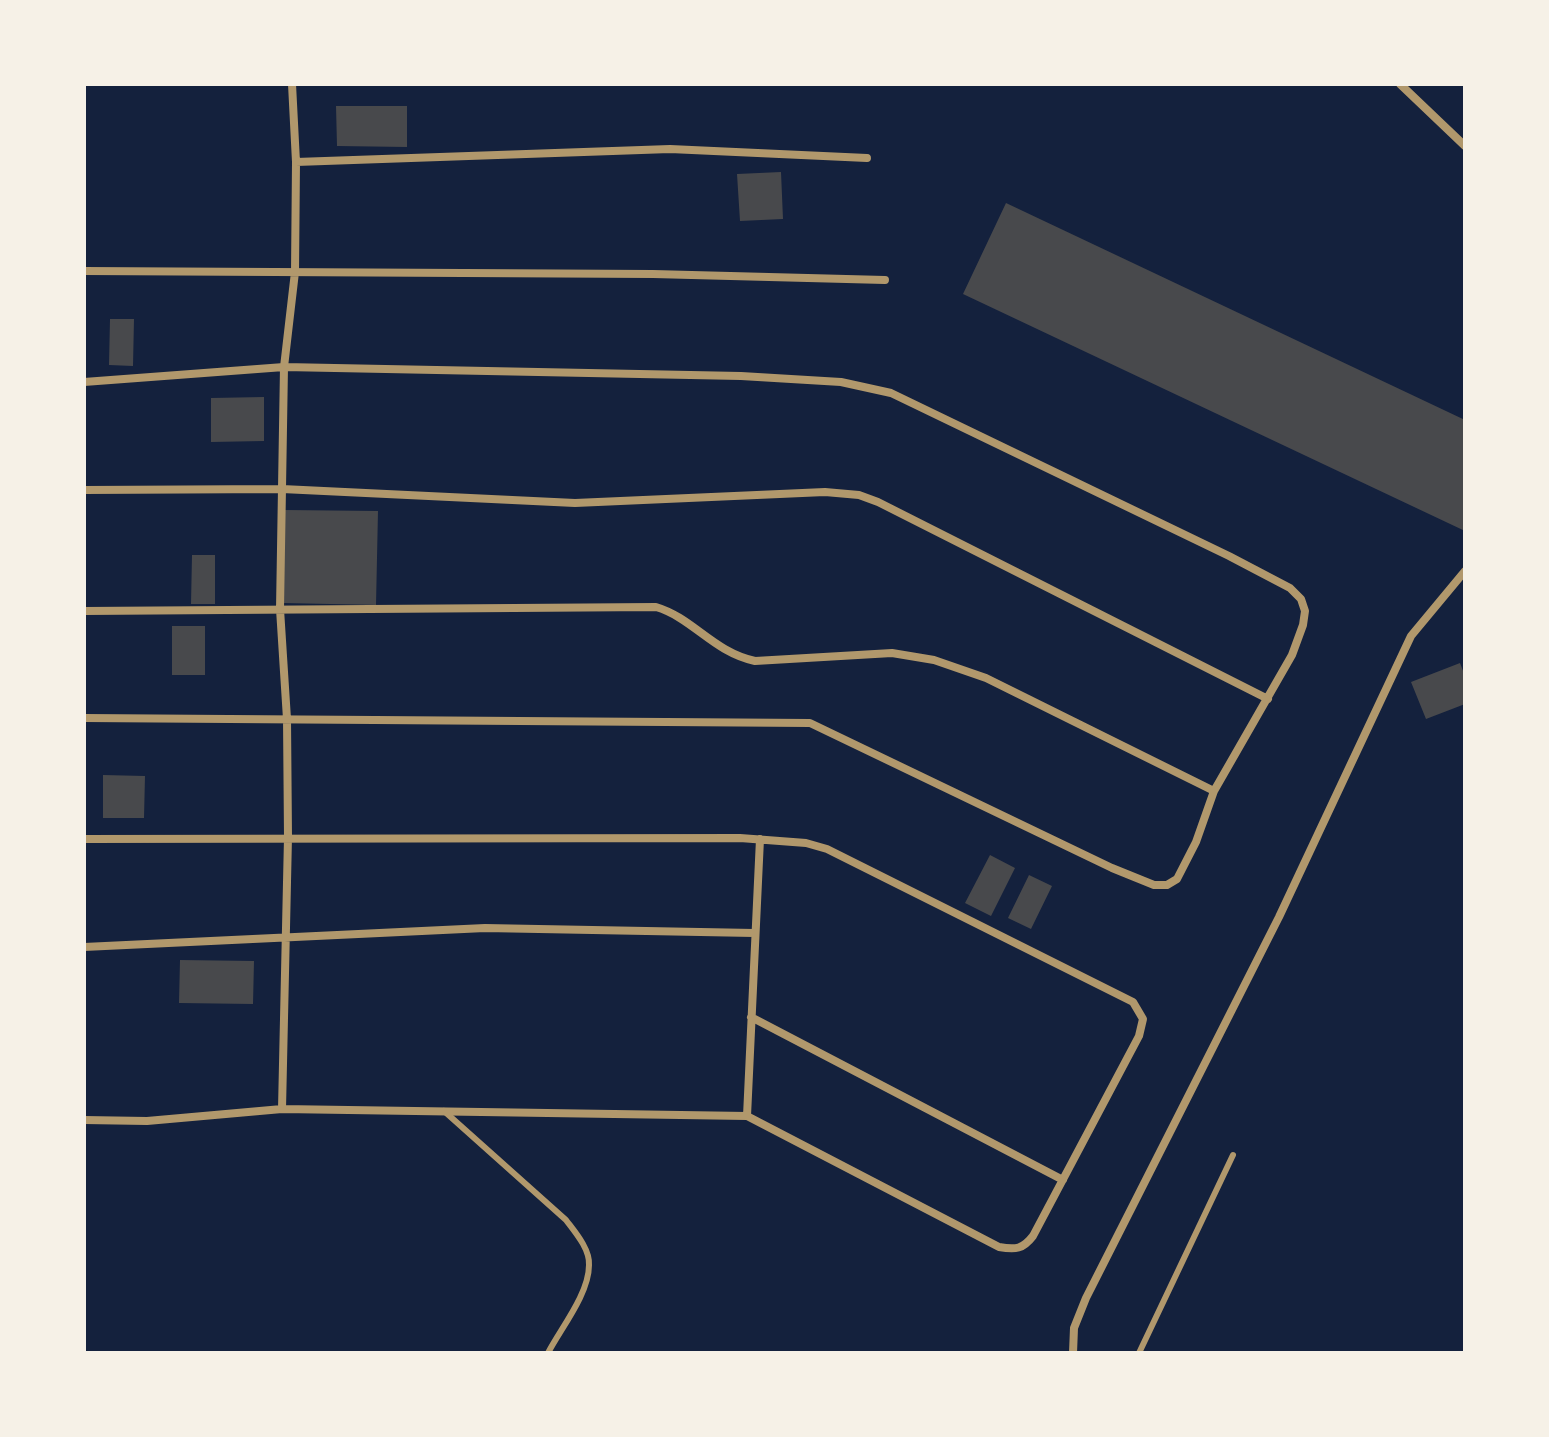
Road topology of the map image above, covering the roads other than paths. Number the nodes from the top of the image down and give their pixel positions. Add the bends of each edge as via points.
1 (292, 84) edge
2 (1400, 84) edge
3 (1465, 146) edge
4 (867, 158) dead end
5 (296, 162) junction
6 (84, 271) edge
7 (295, 272) junction
8 (885, 280) dead end
9 (284, 367) junction
10 (84, 382) edge
11 (282, 489) junction
12 (84, 490) edge
13 (1465, 571) edge
14 (280, 609) junction
15 (84, 611) edge
16 (1268, 699) junction
17 (84, 718) edge
18 (287, 719) junction
19 (1214, 791) junction
20 (288, 837) junction
21 (84, 839) edge
22 (760, 839) junction
23 (754, 933) junction
24 (287, 935) junction
25 (84, 947) edge
26 (751, 1017) junction
27 (282, 1109) junction
28 (444, 1111) junction
29 (747, 1116) junction
30 (84, 1120) edge
31 (1233, 1155) dead end
32 (1063, 1180) junction
33 (548, 1353) edge
34 (1073, 1353) edge
35 (1139, 1353) edge

1 - 5 street
2 - 3 street
4 - 5 street via 670,149
5 - 7 street
6 - 7 street
7 - 8 street
7 - 9 street
9 - 10 street
9 - 11 street
9 - 16 street via 741,376 869,386 1290,588 1301,599 1303,625
11 - 12 street
11 - 14 street
11 - 16 street via 575,503 859,495
13 - 34 street via 1411,636 1279,917 1086,1298 1074,1328
14 - 15 street
14 - 18 street
14 - 19 street via 656,607 672,612 732,656 755,661 892,653 934,660 986,678
16 - 19 street
17 - 18 street
18 - 19 street via 810,723 1154,885 1177,879
18 - 20 street
20 - 21 street
20 - 22 street
20 - 24 street
22 - 23 street
22 - 32 street via 827,849 1140,1009 1139,1036
23 - 24 street via 485,928
23 - 26 street
24 - 25 street
24 - 27 street
26 - 29 street
26 - 32 street
27 - 28 street
27 - 30 street via 147,1121
28 - 29 street
28 - 33 lane via 566,1220 582,1241 590,1264 584,1287
29 - 32 street via 999,1247 1025,1247
31 - 35 lane

